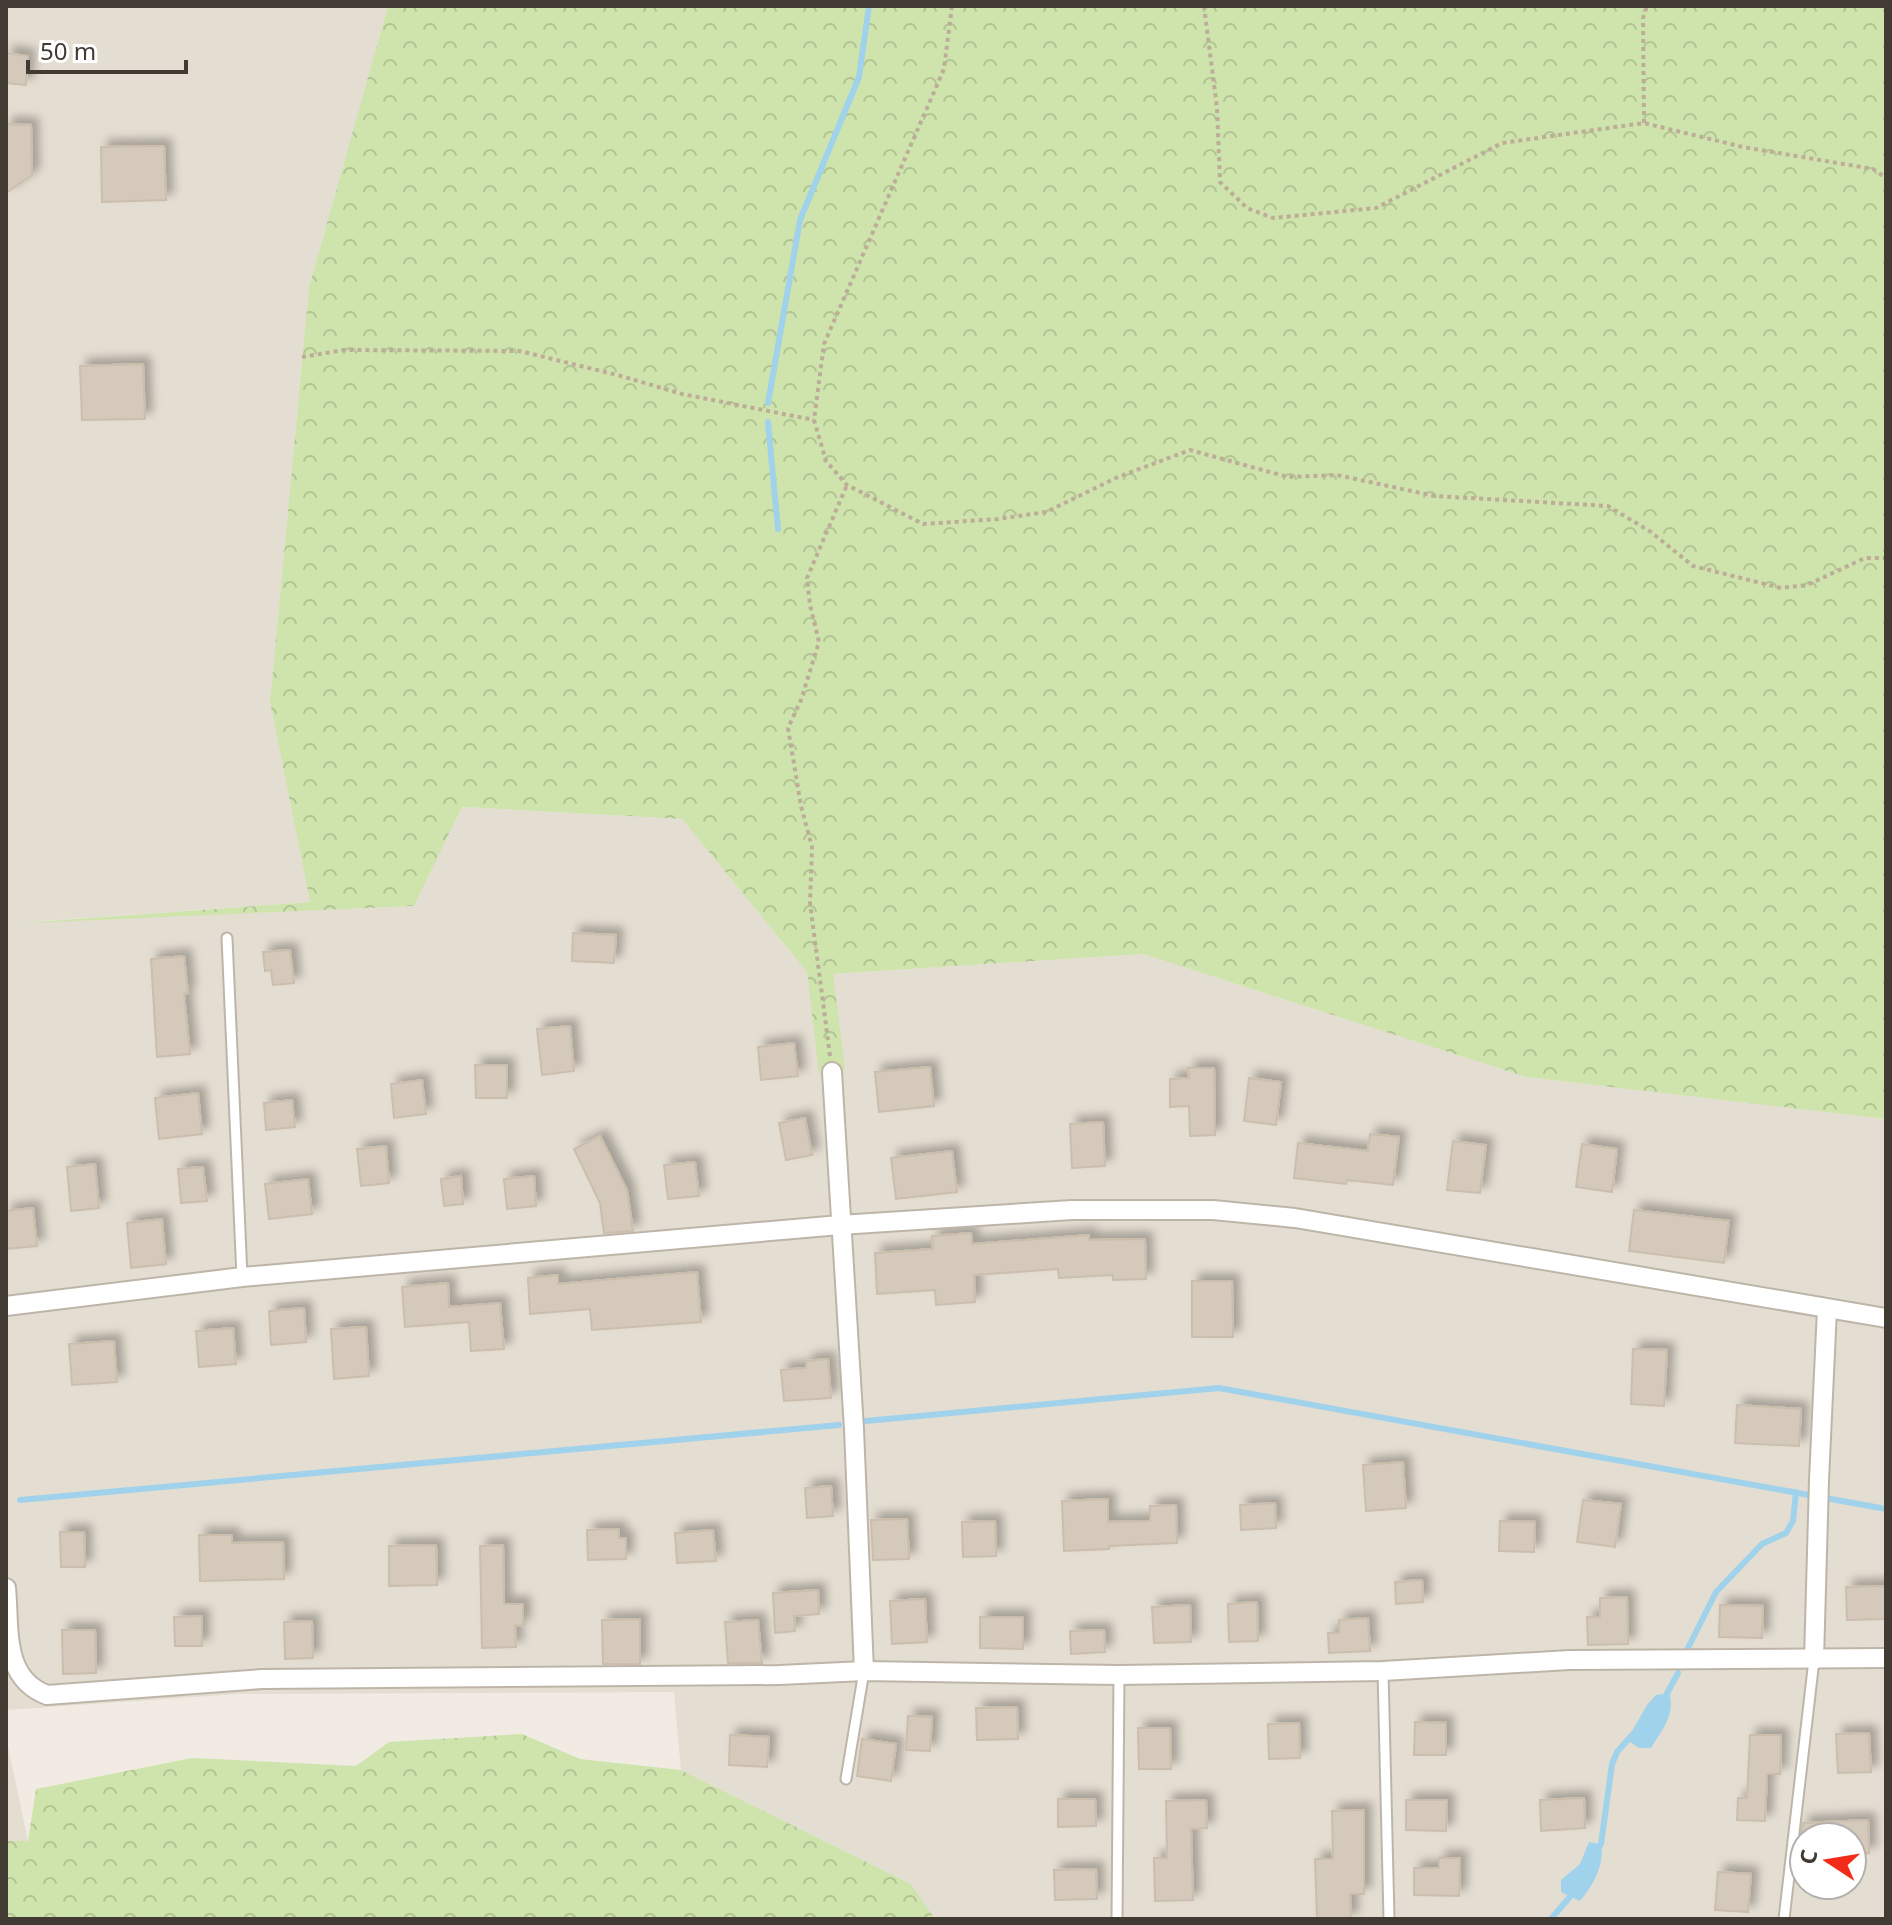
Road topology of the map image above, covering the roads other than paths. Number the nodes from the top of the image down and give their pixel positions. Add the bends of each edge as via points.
1 (227, 938) dead end
2 (832, 1072) road end
3 (840, 1225) junction
4 (242, 1277) junction
5 (6, 1306) edge
6 (1827, 1309) junction
7 (1886, 1318) edge
8 (6, 1588) edge
9 (1886, 1658) edge
10 (1814, 1660) junction
11 (864, 1671) junction
12 (1383, 1671) junction
13 (1119, 1675) junction
14 (846, 1779) dead end
15 (1117, 1919) edge
16 (1389, 1919) edge
17 (1784, 1919) edge

1 - 4 lane
2 - 3 street
3 - 4 street
3 - 6 street via 1072,1210 1213,1210 1295,1218
3 - 11 street
4 - 5 street
6 - 7 street
6 - 10 street
8 - 11 street via 12,1659 19,1676 47,1695 262,1679
9 - 10 street
10 - 12 street via 1569,1660
10 - 17 lane
11 - 13 street
11 - 14 lane
12 - 13 street
12 - 16 lane
13 - 15 lane

